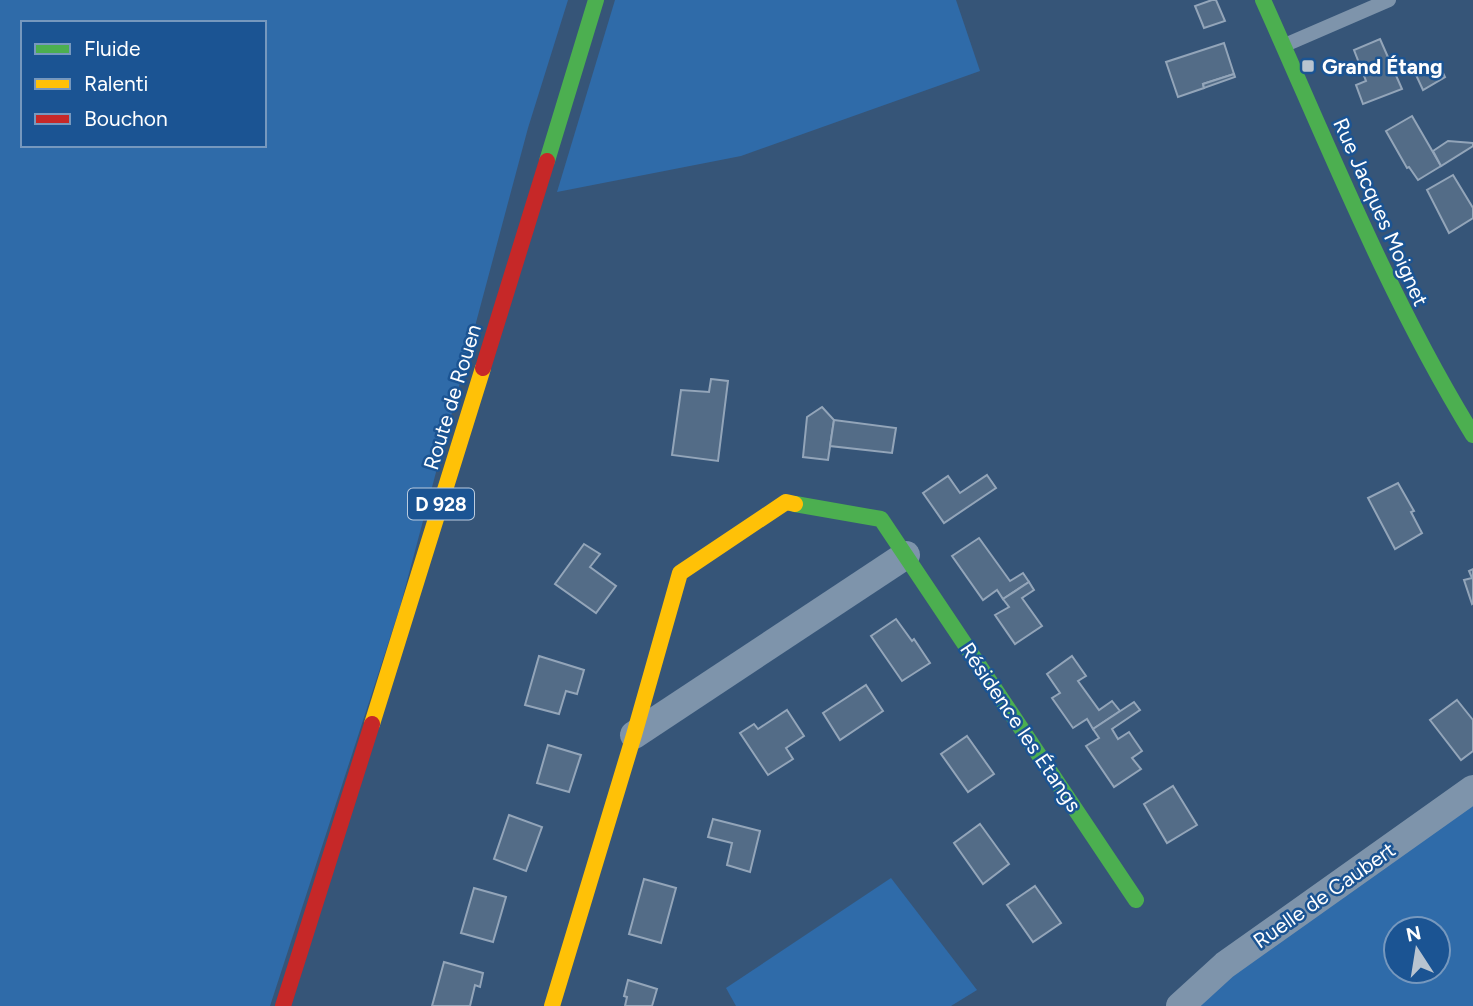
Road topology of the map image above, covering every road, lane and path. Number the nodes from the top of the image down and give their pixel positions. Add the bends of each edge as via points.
1 (596, 0) edge
2 (1263, 0) edge
3 (1389, 0) edge
4 (1284, 46) junction
5 (1473, 435) edge
6 (906, 555) junction
7 (634, 735) junction
8 (1473, 789) edge
9 (1136, 900) dead end
10 (283, 1006) edge
11 (552, 1006) edge
12 (1180, 1006) edge

1 - 10 main road, Route de Rouen / D 928
2 - 4 main road, Rue Jacques Moignet
3 - 4 lane
4 - 5 main road, Rue Jacques Moignet via 1423,354
6 - 7 street
6 - 7 main road, Résidence les Étangs via 881,519 786,502 775,509 680,573
6 - 9 main road, Résidence les Étangs
7 - 11 main road, Résidence les Étangs
8 - 12 street, Ruelle de Caubert via 1225,965

